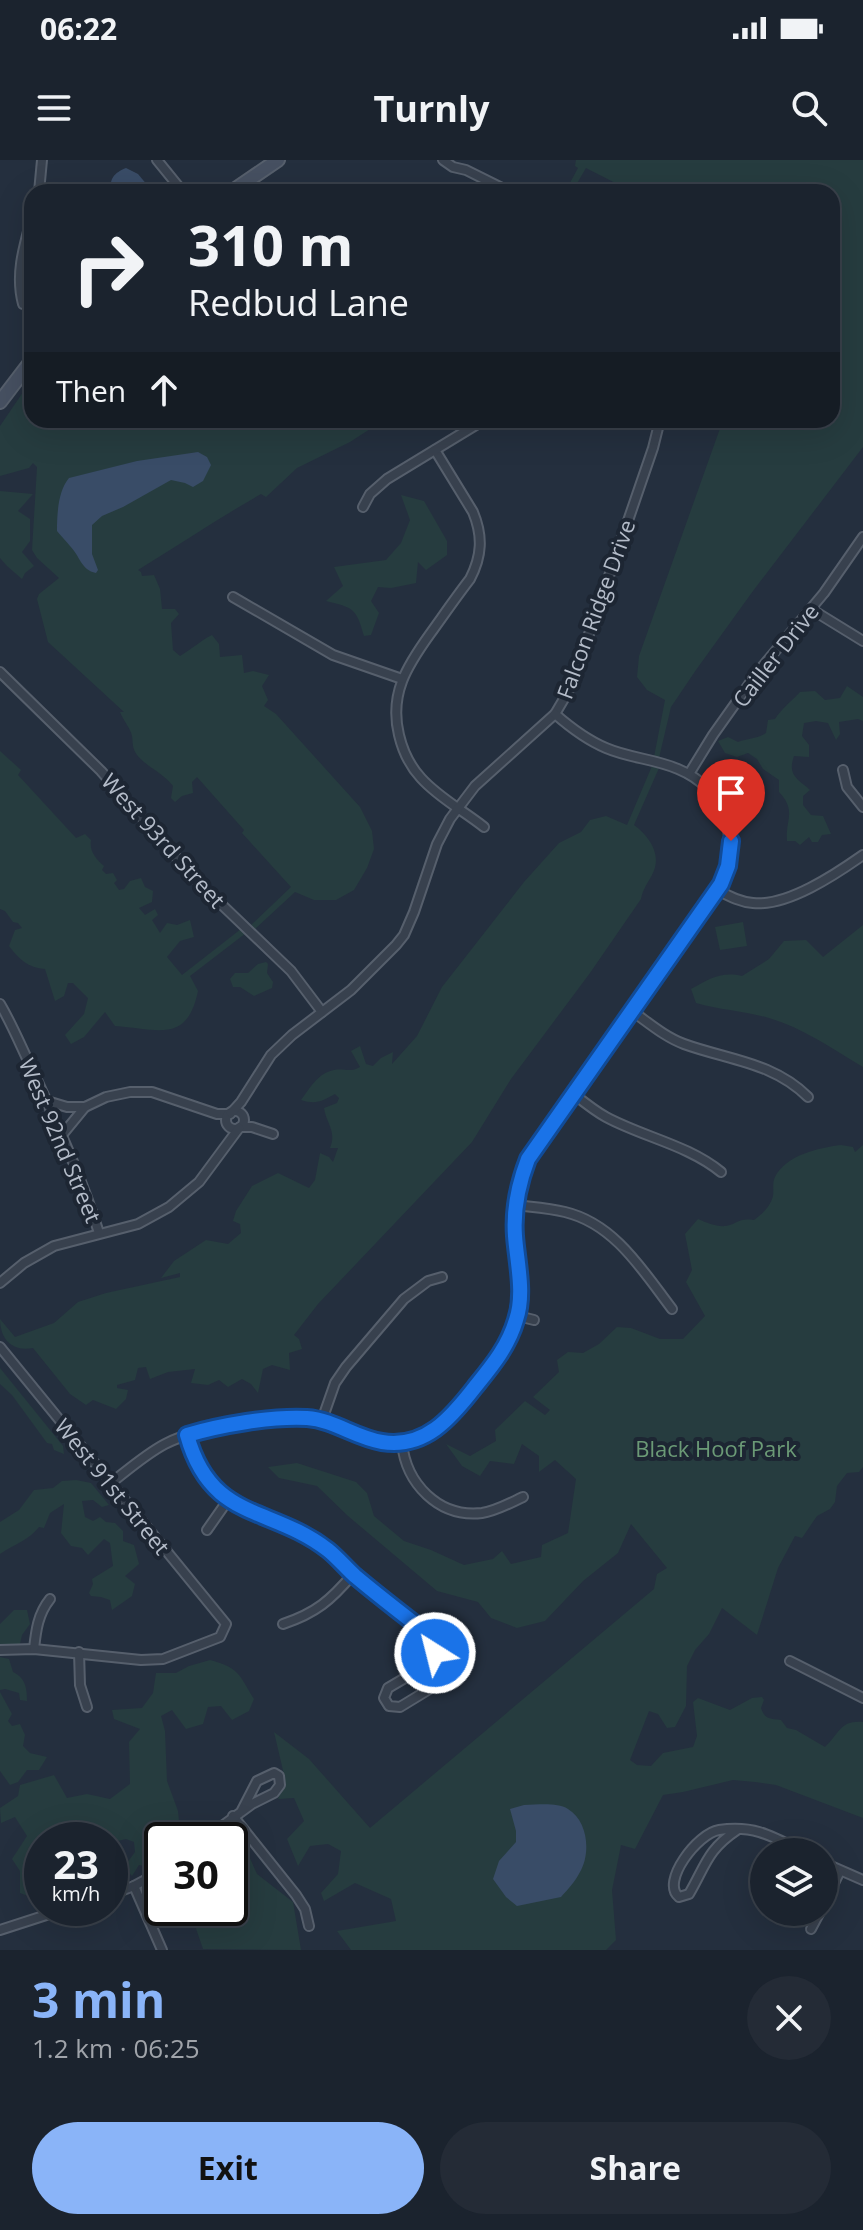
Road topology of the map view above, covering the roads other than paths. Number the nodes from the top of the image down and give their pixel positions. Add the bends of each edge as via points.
1 (42, 160) edge
2 (157, 160) edge
3 (278, 160) edge
4 (443, 160) edge
5 (461, 160) edge
6 (466, 170) junction
7 (40, 184) edge
8 (176, 184) edge
9 (243, 184) edge
10 (493, 184) edge
11 (24, 246) edge
12 (23, 304) dead end
13 (24, 370) edge
14 (0, 402) edge
15 (471, 428) edge
16 (658, 428) edge
17 (435, 450) junction
18 (363, 507) dead end
19 (863, 537) edge
20 (233, 597) dead end
21 (811, 609) junction
22 (863, 641) edge
23 (0, 672) edge
24 (402, 679) junction
25 (555, 714) junction
26 (843, 770) dead end
27 (689, 774) junction
28 (458, 807) junction
29 (863, 807) edge
30 (484, 827) dead end
31 (863, 855) edge
32 (717, 890) junction
33 (0, 1004) edge
34 (632, 1011) junction
35 (322, 1012) junction
36 (575, 1095) junction
37 (808, 1097) dead end
38 (47, 1101) junction
39 (241, 1102) junction
40 (85, 1107) junction
41 (230, 1113) junction
42 (217, 1114) junction
43 (241, 1123) junction
44 (228, 1124) junction
45 (273, 1134) dead end
46 (62, 1135) junction
47 (226, 1143) junction
48 (721, 1172) dead end
49 (515, 1205) junction
50 (99, 1233) junction
51 (442, 1277) dead end
52 (0, 1283) edge
53 (672, 1309) dead end
54 (518, 1316) junction
55 (534, 1320) dead end
56 (0, 1347) edge
57 (322, 1420) junction
58 (187, 1435) junction
59 (402, 1443) junction
60 (111, 1483) junction
61 (523, 1497) dead end
62 (228, 1500) junction
63 (207, 1530) dead end
64 (353, 1574) junction
65 (50, 1599) dead end
66 (283, 1624) dead end
67 (432, 1637) junction
68 (34, 1649) junction
69 (0, 1650) edge
70 (79, 1652) junction
71 (790, 1661) dead end
72 (863, 1698) edge
73 (87, 1707) dead end
74 (237, 1814) junction
75 (227, 1822) edge
76 (737, 1830) junction
77 (773, 1838) edge
78 (840, 1871) joint
79 (838, 1875) edge
80 (863, 1880) edge
81 (144, 1881) edge
82 (134, 1886) junction
83 (128, 1888) edge
84 (24, 1922) edge
85 (309, 1926) dead end
86 (813, 1926) edge
87 (811, 1929) dead end
88 (0, 1930) edge
89 (162, 1950) edge

1 - 7 street
2 - 8 street
3 - 9 main road
4 - 6 street
5 - 6 street
6 - 10 street
11 - 12 street
13 - 14 main road
15 - 17 street
16 - 25 street, Falcon Ridge Drive via 576,672
17 - 18 street via 378,486
17 - 24 street via 473,512 480,534 479,558
19 - 21 street, Cailler Drive
20 - 24 street via 333,655
21 - 22 street
21 - 27 street, Cailler Drive via 757,673
23 - 35 street, West 93rd Street via 101,771 196,880 291,971
24 - 28 street via 397,717 407,759 427,784
25 - 27 street via 606,748
25 - 28 street, Falcon Ridge Drive
26 - 29 street via 847,787
27 - 32 street via 714,799 729,831 728,866
28 - 30 street
28 - 35 street, Falcon Ridge Drive via 437,844 404,935 370,973
31 - 32 street via 828,878 768,902 755,904
32 - 34 street
33 - 38 street, West 92nd Street
34 - 36 street
34 - 37 street via 683,1044 771,1070
35 - 39 street, Falcon Ridge Drive via 271,1055
36 - 48 street via 607,1118 694,1154
36 - 49 street via 528,1159
38 - 40 street
38 - 46 street, West 92nd Street
39 - 41 street, Falcon Ridge Drive
39 - 43 street
40 - 42 street via 106,1097 152,1092
40 - 46 street
41 - 42 street
41 - 43 street via 236,1111
41 - 44 street
42 - 44 street
43 - 44 street via 233,1128
43 - 45 street
43 - 47 street
44 - 47 street
46 - 50 street, West 92nd Street
47 - 50 street via 199,1182 169,1207 138,1224
49 - 53 street via 567,1212 601,1228 628,1251
49 - 54 street
50 - 52 street via 54,1246
51 - 57 street via 404,1299 346,1367
54 - 55 street
54 - 59 street via 502,1353 451,1417 428,1435
56 - 60 street, West 91st Street
57 - 58 street via 275,1420
57 - 59 street via 370,1439
58 - 60 street via 165,1443
58 - 62 street via 203,1474
59 - 61 street via 417,1485 448,1508 485,1512
60 - 70 street, West 91st Street via 226,1624 220,1637 163,1659
62 - 63 street
62 - 64 street via 317,1543
64 - 66 street via 328,1602
64 - 67 street
65 - 68 street via 36,1627
67 - 67 street via 459,1656 459,1671 400,1707 389,1706 384,1698 388,1688 432,1662
68 - 69 street
68 - 70 street
70 - 73 street
71 - 72 street
74 - 74 street via 274,1793 279,1776 274,1773 257,1781
74 - 75 street
74 - 85 street via 296,1895
76 - 76 street via 711,1832 693,1846 676,1877 675,1894 689,1894 712,1850
76 - 77 street via 753,1829
78 - 79 street
78 - 80 street
81 - 82 street
82 - 83 street
82 - 89 street
84 - 88 street
86 - 87 street

